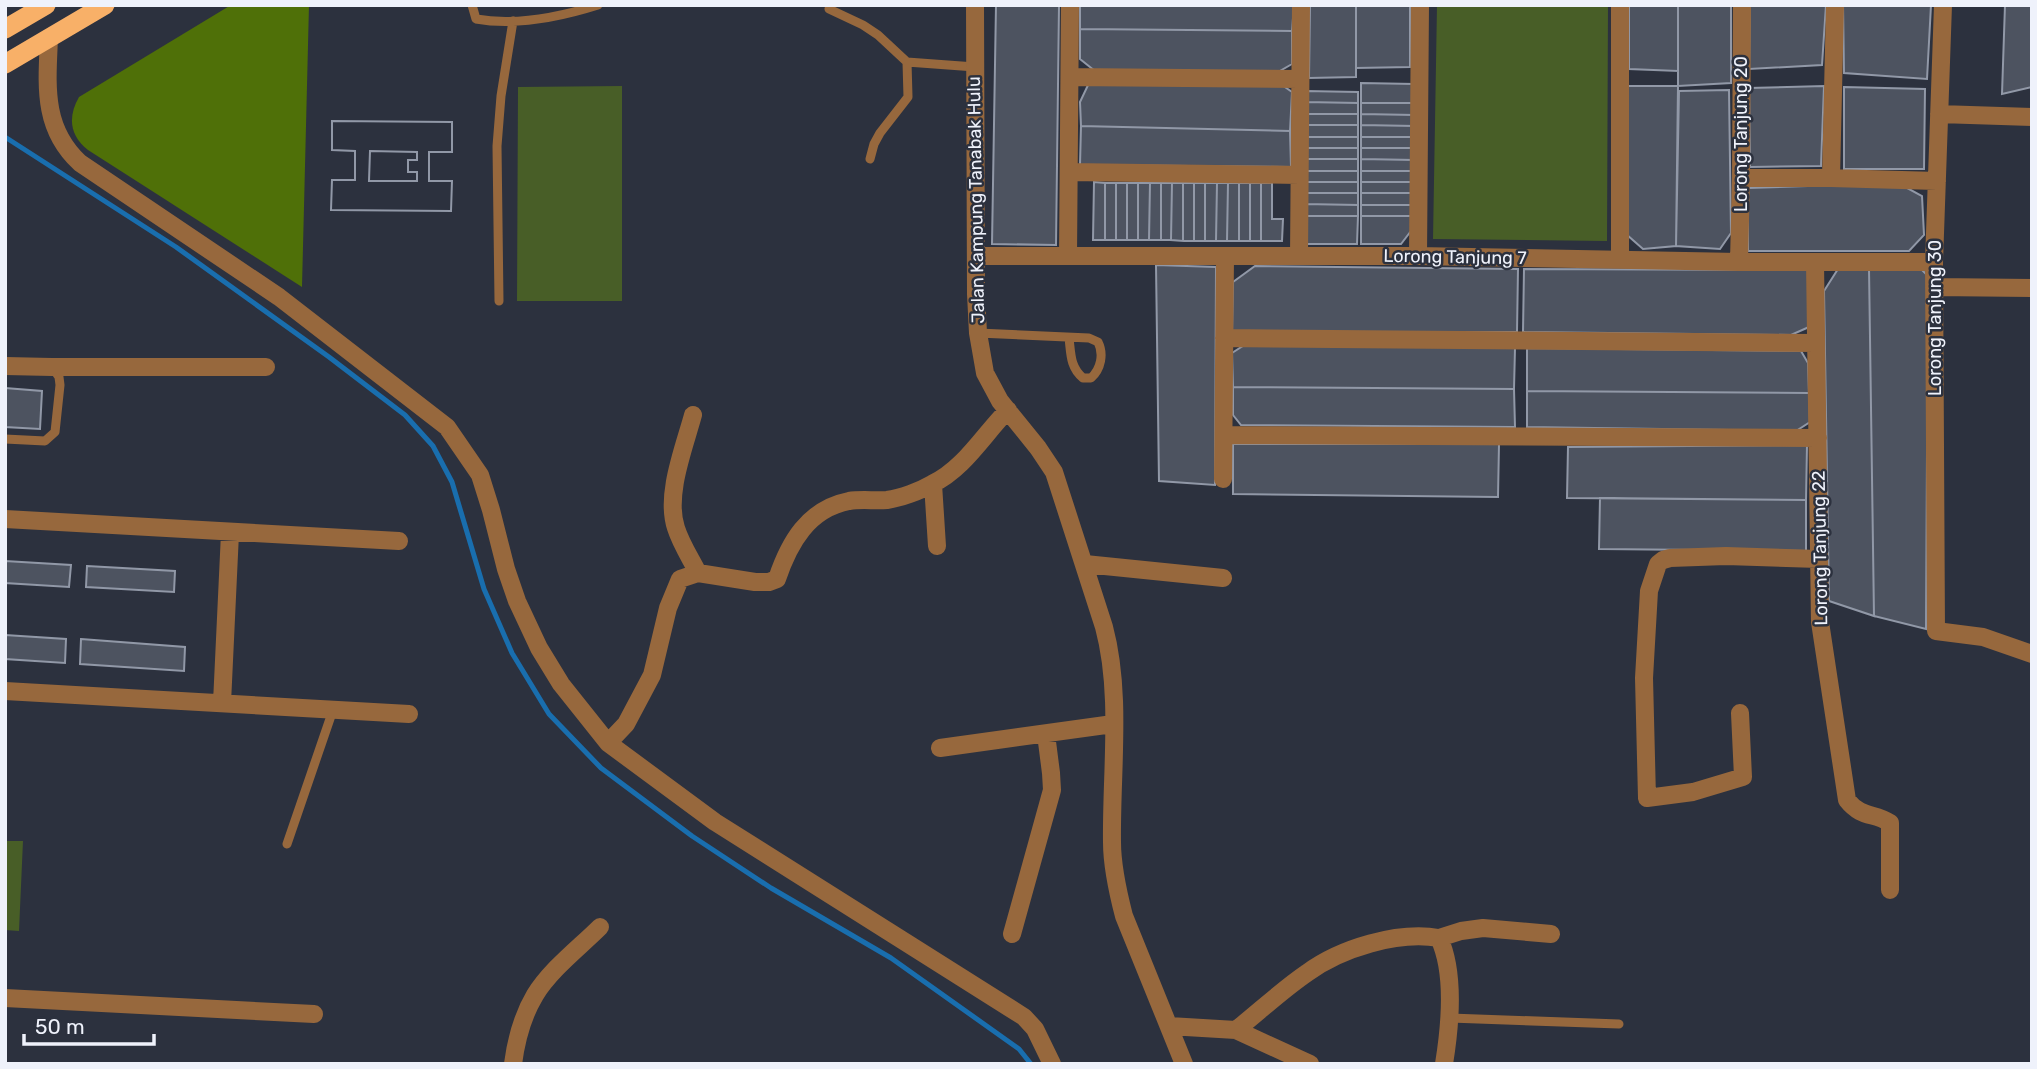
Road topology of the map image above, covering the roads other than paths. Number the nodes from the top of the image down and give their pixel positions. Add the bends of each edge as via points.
1 (46, 5) edge
2 (105, 5) edge
3 (472, 5) edge
4 (597, 5) edge
5 (975, 5) edge
6 (1070, 5) edge
7 (1301, 5) edge
8 (1420, 5) edge
9 (1620, 5) edge
10 (1742, 5) edge
11 (1835, 5) edge
12 (1943, 5) edge
13 (829, 9) dead end
14 (513, 21) junction
15 (7, 28) edge
16 (49, 38) junction
17 (907, 62) junction
18 (5, 64) edge
19 (975, 67) junction
20 (1070, 77) junction
21 (1299, 79) junction
22 (1939, 114) junction
23 (2032, 117) edge
24 (870, 159) dead end
25 (1069, 172) junction
26 (1299, 175) junction
27 (1741, 178) junction
28 (1831, 178) junction
29 (1937, 181) junction
30 (976, 256) junction
31 (1068, 256) junction
32 (1299, 256) junction
33 (1418, 256) junction
34 (1225, 257) junction
35 (1620, 260) junction
36 (1739, 262) junction
37 (1815, 262) junction
38 (1934, 262) junction
39 (1934, 287) junction
40 (2032, 288) edge
41 (499, 301) dead end
42 (978, 333) junction
43 (1069, 338) junction
44 (1224, 338) junction
45 (1816, 342) junction
46 (5, 366) edge
47 (266, 367) dead end
48 (52, 368) junction
49 (1009, 410) junction
50 (693, 415) dead end
51 (1224, 435) junction
52 (1818, 438) junction
53 (5, 439) edge
54 (1223, 479) dead end
55 (933, 484) junction
56 (5, 519) edge
57 (230, 533) junction
58 (399, 541) dead end
59 (937, 546) dead end
60 (1819, 559) junction
61 (1084, 564) junction
62 (698, 573) junction
63 (1223, 578) dead end
64 (2032, 654) edge
65 (5, 691) edge
66 (222, 704) junction
67 (333, 710) junction
68 (1740, 713) dead end
69 (409, 714) dead end
70 (1113, 723) junction
71 (1046, 734) junction
72 (608, 743) junction
73 (940, 748) dead end
74 (288, 844) dead end
75 (1891, 890) dead end
76 (600, 927) dead end
77 (1012, 934) dead end
78 (1551, 934) dead end
79 (1439, 938) junction
80 (5, 998) edge
81 (314, 1014) dead end
82 (1450, 1018) junction
83 (1619, 1024) dead end
84 (1169, 1026) junction
85 (1236, 1030) junction
86 (513, 1064) edge
87 (1052, 1064) edge
88 (1184, 1064) edge
89 (1310, 1064) edge
90 (1444, 1064) edge

1 - 15 highway
2 - 16 highway
3 - 14 lane via 476,19
4 - 14 lane
5 - 19 street, Jalan Kampung Tanabak Hulu
6 - 20 street
7 - 21 street
8 - 33 street
9 - 35 street
10 - 27 street, Lorong Tanjung 20
11 - 28 street
12 - 22 street, Lorong Tanjung 30
13 - 17 lane via 878,35
14 - 41 lane via 497,146
16 - 18 highway
16 - 72 street via 50,113 70,154 279,298 447,428 480,475 506,569 539,648
17 - 19 lane
17 - 24 lane via 908,97 880,133
19 - 30 street, Jalan Kampung Tanabak Hulu
20 - 21 street
20 - 25 street
21 - 26 street
22 - 23 street
22 - 29 street, Lorong Tanjung 30
25 - 26 street
25 - 31 street
26 - 32 street
27 - 28 street
27 - 36 street, Lorong Tanjung 20
28 - 29 street
29 - 38 street, Lorong Tanjung 30
30 - 31 street, Lorong Tanjung 7
30 - 42 street, Jalan Kampung Tanabak Hulu
31 - 34 street, Lorong Tanjung 7
32 - 33 street, Lorong Tanjung 7
32 - 34 street, Lorong Tanjung 7
33 - 35 street, Lorong Tanjung 7
34 - 44 street
35 - 36 street, Lorong Tanjung 7
36 - 37 street, Lorong Tanjung 7
37 - 38 street, Lorong Tanjung 7
37 - 45 street, Lorong Tanjung 22
38 - 39 street, Lorong Tanjung 30
39 - 40 street
39 - 64 street, Lorong Tanjung 30 via 1936,631 1983,637
42 - 43 lane
42 - 49 street, Jalan Kampung Tanabak Hulu via 985,373
43 - 43 lane via 1098,342 1101,358 1091,378 1077,373
44 - 45 street
44 - 51 street
45 - 52 street, Lorong Tanjung 22
46 - 48 street
47 - 48 street
48 - 53 lane via 60,385 55,432 45,441
49 - 55 street via 952,471
49 - 61 street, Jalan Kampung Tanabak Hulu via 1054,472
50 - 62 street via 672,508 676,529
51 - 52 street
51 - 54 street
52 - 60 street, Lorong Tanjung 22
55 - 59 street
55 - 62 street via 890,500 850,501 831,507 798,532 777,579 755,582
56 - 57 street
57 - 58 street
57 - 66 street
60 - 68 street via 1726,556 1670,558 1658,564 1650,586 1644,678 1647,799 1743,777
60 - 75 street, Lorong Tanjung 22 via 1820,619 1847,800 1855,809 1890,823
61 - 63 street
61 - 70 street, Jalan Kampung Tanabak Hulu via 1110,648
62 - 72 street via 680,579 652,675 626,724
65 - 66 street
66 - 67 street
67 - 69 street
67 - 74 lane
70 - 71 street
70 - 84 street, Jalan Kampung Tanabak Hulu via 1112,843 1119,898
71 - 73 street
71 - 77 street via 1052,790
72 - 87 street via 715,822 1024,1017
76 - 86 street via 537,993
78 - 79 street via 1483,928
79 - 82 street via 1446,952
79 - 85 street via 1397,937 1340,955 1305,974
80 - 81 street
82 - 83 lane
82 - 90 street
84 - 85 street
84 - 88 street, Jalan Kampung Tanabak Hulu
85 - 89 street

